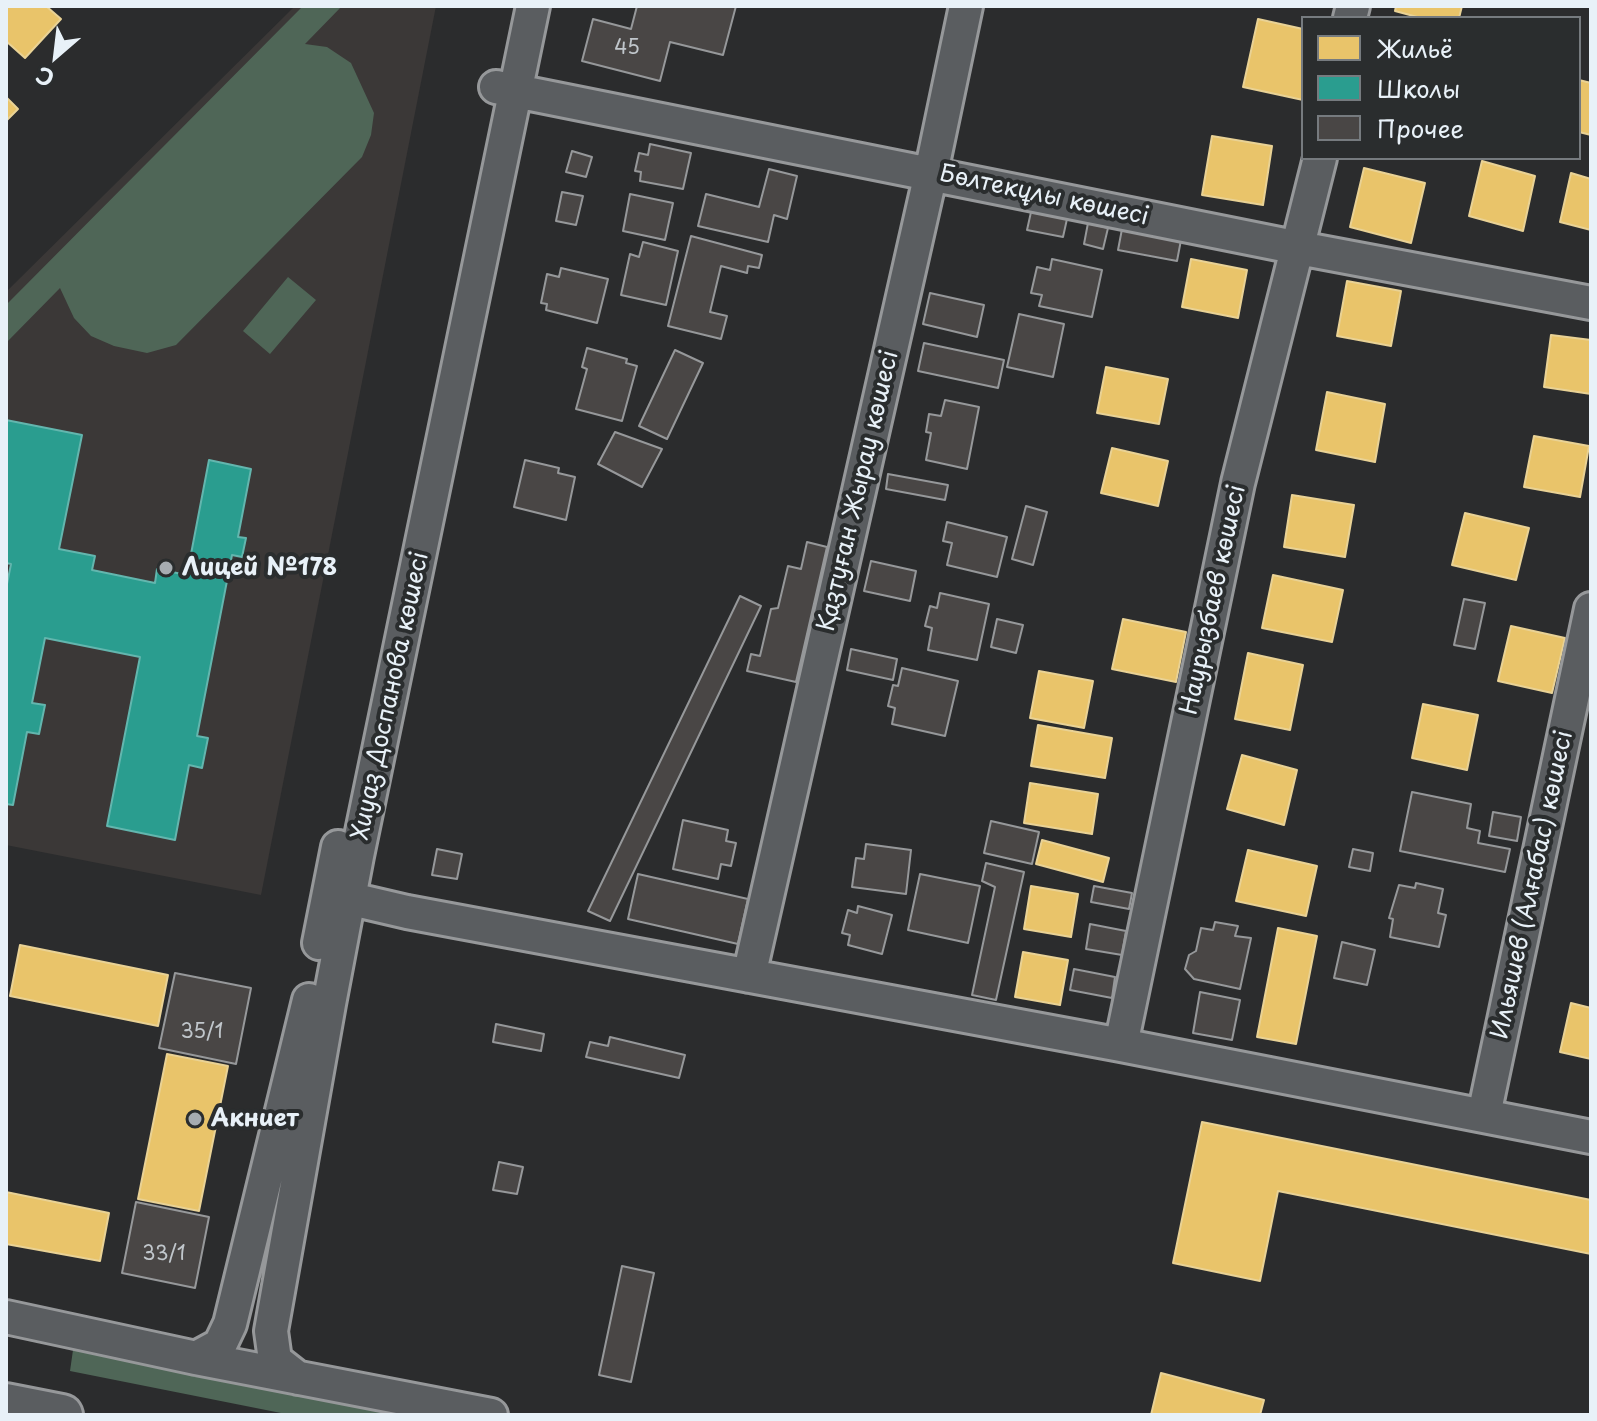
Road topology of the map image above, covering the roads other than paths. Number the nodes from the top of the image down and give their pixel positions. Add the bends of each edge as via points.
1 (514, 6) edge
2 (533, 6) edge
3 (966, 6) edge
4 (506, 89) junction
5 (1320, 160) edge
6 (931, 173) junction
7 (1299, 248) junction
8 (1591, 303) edge
9 (1591, 609) edge
10 (340, 896) junction
11 (749, 976) junction
12 (1121, 1045) junction
13 (1484, 1115) junction
14 (1591, 1137) edge
15 (6, 1317) edge
16 (196, 1358) junction
17 (298, 1378) junction
18 (6, 1404) edge
19 (62, 1415) edge
20 (491, 1415) edge

1 - 4 street, Хиуаз Доспанова көшесі
2 - 4 street, Хиуаз Доспанова көшесі
3 - 6 street, Қазтуған Жырау көшесі
4 - 6 street, Бөлтекұлы көшесі
4 - 10 street, Хиуаз Доспанова көшесі
5 - 7 street, Наурызбаев көшесі
6 - 7 street, Бөлтекұлы көшесі
6 - 11 street, Қазтуған Жырау көшесі
7 - 8 street, Бөлтекұлы көшесі
7 - 12 street, Наурызбаев көшесі via 1238,483
9 - 13 street, Ильяшев (Алғабас) көшесі
10 - 11 street
10 - 16 street, Хиуаз Доспанова көшесі via 230,1324 220,1345
10 - 17 street, Хиуаз Доспанова көшесі via 329,1004 271,1331 275,1360
11 - 12 street
12 - 13 street
13 - 14 street
15 - 16 street
16 - 17 street
17 - 20 street
18 - 19 main road

